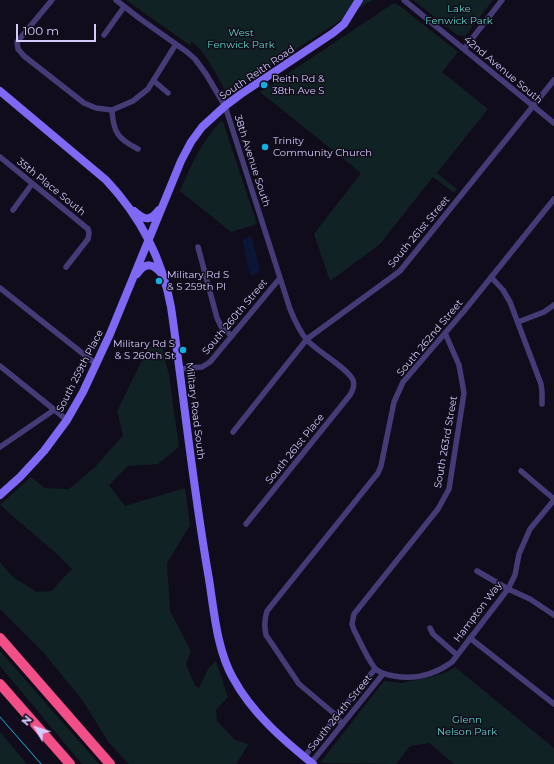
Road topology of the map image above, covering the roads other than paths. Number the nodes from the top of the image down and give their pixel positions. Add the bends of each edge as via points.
1 (52, 0) edge
2 (116, 0) edge
3 (359, 0) edge
4 (404, 0) edge
5 (502, 0) edge
6 (124, 6) junction
7 (104, 35) dead end
8 (176, 44) junction
9 (464, 49) junction
10 (554, 80) edge
11 (154, 81) junction
12 (0, 91) edge
13 (168, 93) dead end
14 (225, 106) junction
15 (533, 107) junction
16 (112, 110) junction
17 (554, 123) edge
18 (138, 148) dead end
19 (0, 157) edge
20 (32, 184) junction
21 (554, 199) edge
22 (164, 203) junction
23 (128, 206) junction
24 (13, 210) dead end
25 (149, 239) junction
26 (198, 247) dead end
27 (66, 267) dead end
28 (164, 276) junction
29 (491, 277) junction
30 (280, 278) junction
31 (0, 288) edge
32 (128, 291) junction
33 (554, 305) edge
34 (518, 322) junction
35 (445, 333) junction
36 (232, 336) junction
37 (307, 340) junction
38 (96, 364) junction
39 (0, 366) edge
40 (180, 369) junction
41 (354, 383) joint
42 (542, 404) dead end
43 (54, 410) junction
44 (67, 420) junction
45 (233, 432) dead end
46 (0, 447) edge
47 (521, 471) dead end
48 (0, 495) edge
49 (554, 499) edge
50 (246, 524) dead end
51 (476, 571) dead end
52 (508, 589) junction
53 (554, 615) edge
54 (430, 628) dead end
55 (0, 638) edge
56 (470, 638) junction
57 (457, 655) junction
58 (375, 669) junction
59 (383, 674) junction
60 (0, 684) edge
61 (554, 704) edge
62 (337, 716) junction
63 (342, 725) junction
64 (304, 757) junction
65 (312, 763) edge
66 (70, 764) edge
67 (110, 764) edge

1 - 16 street via 16,42 18,49 84,103
2 - 6 street, 38th Avenue South
3 - 14 main road, South Reith Road via 344,24 333,33
4 - 9 street, 42nd Avenue South
5 - 9 street
6 - 7 street
6 - 8 street, 38th Avenue South
8 - 11 street
8 - 14 street, 38th Avenue South via 195,59
9 - 15 street, 42nd Avenue South
10 - 15 street, South 261st Street
11 - 13 street
11 - 16 street via 140,96
12 - 23 main road, Military Road South via 98,172
14 - 22 main road, South Reith Road via 202,127 191,142
14 - 30 street, 38th Avenue South
15 - 17 street, 42nd Avenue South
15 - 37 street, South 261st Street via 400,271
16 - 18 street via 117,133
19 - 20 street, 35th Place South
20 - 24 street
20 - 27 street, 35th Place South via 85,226 89,233 88,239
21 - 29 street, South 262nd Street
22 - 23 main road via 154,216 148,218 138,215
22 - 25 main road, South Reith Road
23 - 25 main road, Military Road South
25 - 28 main road, Military Road South
25 - 32 main road, South 259th Place
26 - 36 street via 217,318 222,328
28 - 32 main road via 154,267 144,267
28 - 40 main road, Military Road South
29 - 34 street via 506,295
29 - 35 street, South 262nd Street
30 - 36 street, South 260th Street
30 - 37 street, 38th Avenue South via 296,323
31 - 38 street
32 - 38 main road, South 259th Place
33 - 34 street via 544,312
34 - 42 street via 541,384
35 - 58 street, South 263rd Street via 459,365 464,393 449,489 438,509 354,614 354,630
35 - 62 street, South 262nd Street via 403,382 394,402 378,473 270,606 264,618 266,634 299,684
36 - 40 street, South 260th Street via 207,365
37 - 41 street, 38th Avenue South via 349,375
37 - 45 street, South 261st Street
38 - 44 main road, South 259th Place
39 - 43 street
40 - 64 main road, Military Road South via 201,532 220,647 232,678 250,704 273,730
41 - 50 street, South 261st Place via 353,391
43 - 44 street
43 - 46 street
44 - 48 main road, South 259th Place via 44,451
47 - 49 street
49 - 52 street, Hampton Way via 530,530
51 - 52 street
52 - 53 street via 530,599
52 - 56 street, Hampton Way
54 - 57 street via 433,634
55 - 67 highway
56 - 57 street, Hampton Way
56 - 61 street
57 - 59 street, Hampton Way via 443,668 416,677
58 - 59 street, Hampton Way
58 - 62 street, South 264th Street
59 - 63 street, South 264th Street
60 - 66 highway
62 - 63 street
62 - 64 street, South 264th Street
63 - 65 street, South 264th Street
64 - 65 main road, Military Road South

